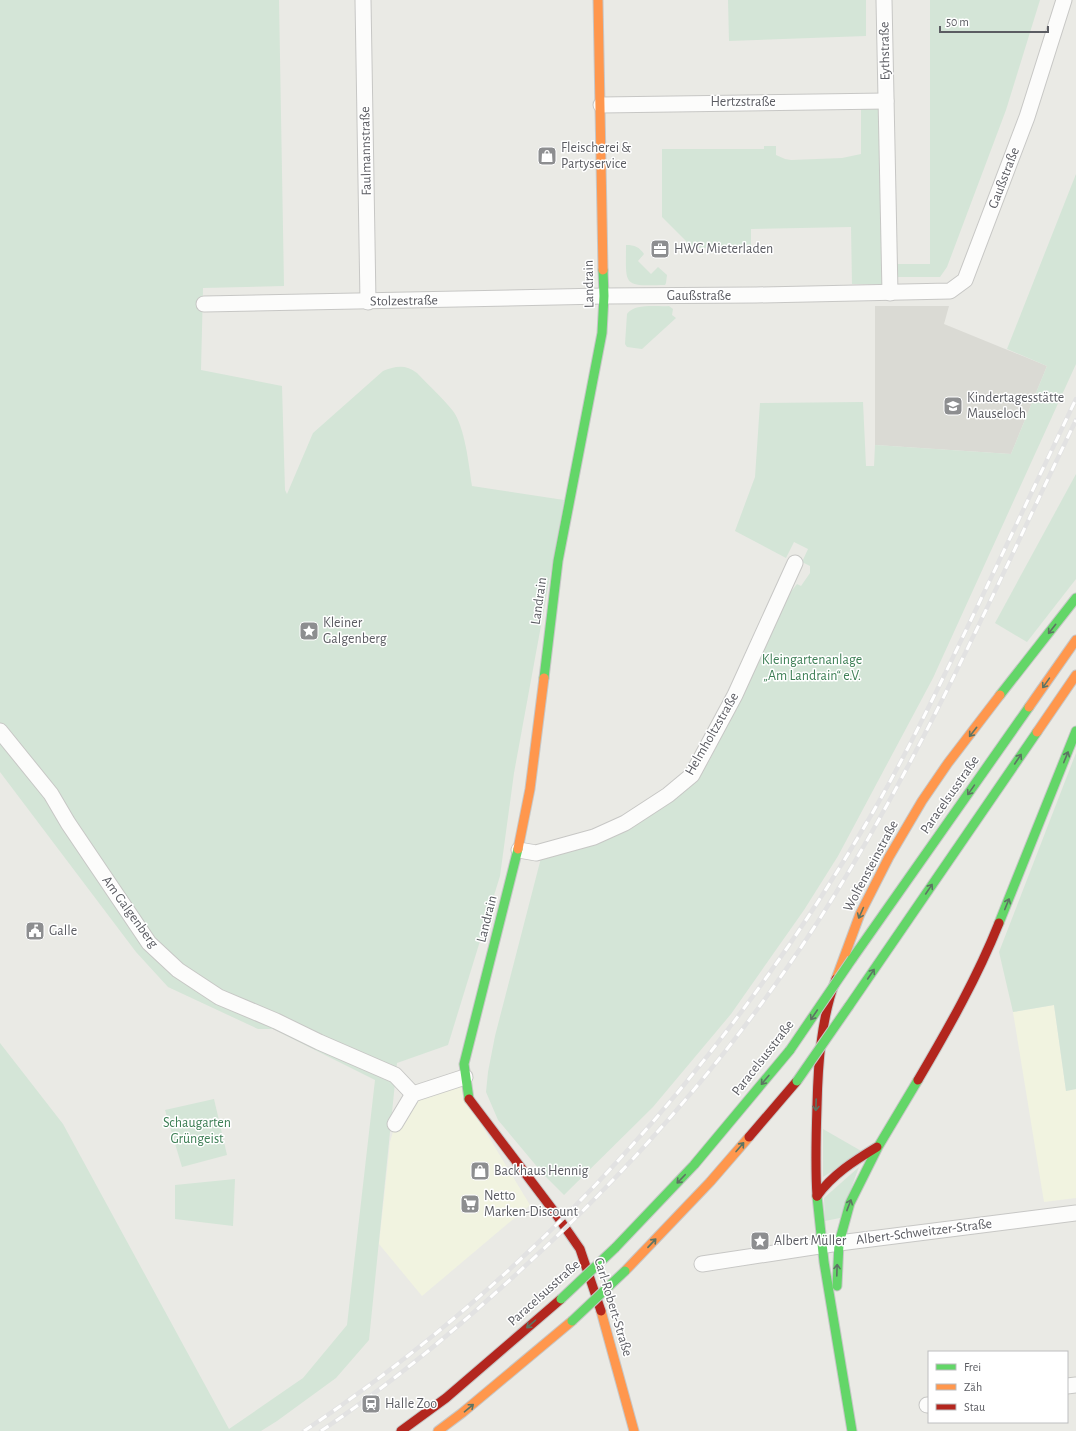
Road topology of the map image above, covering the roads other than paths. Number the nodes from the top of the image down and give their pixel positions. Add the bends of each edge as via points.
1 (363, 0) edge
2 (598, 0) edge
3 (884, 0) edge
4 (1064, 0) edge
5 (886, 101) junction
6 (601, 105) junction
7 (890, 293) junction
8 (604, 296) junction
9 (368, 302) junction
10 (204, 304) dead end
11 (795, 563) dead end
12 (1076, 598) edge
13 (1076, 640) edge
14 (1076, 675) edge
15 (0, 731) edge
16 (1076, 731) edge
17 (519, 850) junction
18 (465, 1077) junction
19 (413, 1094) junction
20 (395, 1124) dead end
21 (878, 1147) junction
22 (531, 1181) joint
23 (817, 1196) junction
24 (1076, 1213) edge
25 (839, 1243) junction
26 (822, 1246) junction
27 (702, 1264) dead end
28 (835, 1323) junction
29 (401, 1431) edge
30 (438, 1431) edge
31 (634, 1431) edge
32 (852, 1431) edge

1 - 9 street, Faulmannstraße
2 - 6 main road, Landrain
3 - 5 street, Eythstraße
4 - 7 street, Gaußstraße via 1027,117 965,280 950,292
5 - 6 street, Hertzstraße
5 - 7 street
6 - 8 main road, Landrain
7 - 8 street, Gaußstraße
8 - 9 street, Stolzestraße
8 - 17 main road, Landrain via 602,333 558,561 530,789
9 - 10 street, Stolzestraße
11 - 17 street, Helmholtzstraße via 735,695 692,775 668,795 625,823 594,837 536,853
12 -> 23 main road, Wolfensteinstraße via 926,795 888,857 860,914 831,992 824,1022 816,1102
13 -> 29 main road, Paracelsusstraße, bridge via 790,1050 694,1165 615,1248 561,1299 446,1398
30 -> 14 main road, bridge via 572,1320 625,1272 710,1182 797,1081
15 - 19 street, Am Galgenberg via 50,794 149,943 178,970 219,997 395,1075
21 -> 16 main road, Wolfensteinstraße via 968,992 992,940
17 - 18 main road, Landrain via 464,1064
18 - 19 street
18 - 22 main road, Landrain via 468,1097
19 - 20 street
21 - 23 main road, Wolfensteinstraße via 832,1177 823,1185
25 -> 21 main road, Wolfensteinstraße via 850,1203
22 - 31 main road, Carl-Robert-Straße via 574,1239 583,1257 600,1307
23 - 26 main road, Wolfensteinstraße
24 - 25 street, Albert-Schweitzer-Straße
25 - 26 street, Albert-Schweitzer-Straße
28 -> 25 main road, Wolfensteinstraße
26 - 27 street, Albert-Schweitzer-Straße
26 - 28 main road, Wolfensteinstraße
28 - 32 main road, Wolfensteinstraße

